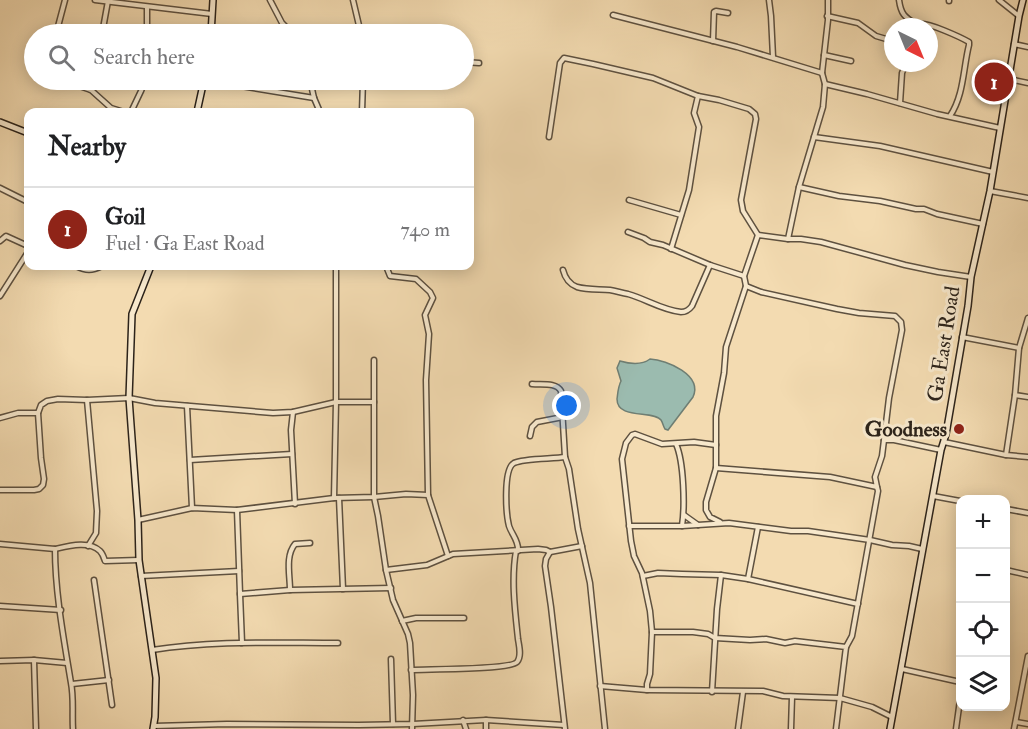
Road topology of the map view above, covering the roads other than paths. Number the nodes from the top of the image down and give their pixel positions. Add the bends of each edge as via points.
1 (65, 0) edge
2 (95, 0) edge
3 (213, 0) edge
4 (270, 0) edge
5 (354, 0) edge
6 (769, 0) edge
7 (828, 0) edge
8 (899, 0) edge
9 (999, 0) edge
10 (1023, 0) edge
11 (108, 1) edge
12 (147, 7) junction
13 (728, 13) dead end
14 (212, 14) junction
15 (613, 15) dead end
16 (827, 16) junction
17 (1019, 16) junction
18 (906, 18) edge
19 (59, 24) edge
20 (104, 24) edge
21 (147, 24) edge
22 (212, 24) edge
23 (282, 24) edge
24 (359, 24) edge
25 (938, 28) edge
26 (884, 38) edge
27 (713, 41) junction
28 (1014, 44) junction
29 (1028, 47) edge
30 (824, 55) junction
31 (773, 57) junction
32 (851, 61) dead end
33 (474, 63) edge
34 (479, 63) dead end
35 (902, 72) edge
36 (822, 73) junction
37 (1009, 79) junction
38 (1028, 82) edge
39 (825, 84) junction
40 (91, 90) edge
41 (141, 90) edge
42 (202, 90) edge
43 (265, 90) edge
44 (312, 90) edge
45 (363, 90) edge
46 (698, 96) junction
47 (314, 98) junction
48 (900, 104) junction
49 (111, 108) edge
50 (133, 108) edge
51 (198, 108) edge
52 (318, 108) edge
53 (362, 108) edge
54 (950, 117) junction
55 (0, 122) edge
56 (1001, 128) junction
57 (24, 131) edge
58 (549, 137) dead end
59 (814, 138) junction
60 (993, 172) junction
61 (799, 187) junction
62 (0, 188) edge
63 (990, 191) junction
64 (1028, 198) edge
65 (24, 200) edge
66 (629, 200) dead end
67 (681, 215) junction
68 (983, 225) junction
69 (628, 232) dead end
70 (758, 235) junction
71 (788, 239) junction
72 (0, 241) edge
73 (24, 244) edge
74 (671, 249) junction
75 (24, 258) edge
76 (710, 265) junction
77 (149, 270) edge
78 (336, 270) edge
79 (388, 270) edge
80 (563, 270) dead end
81 (744, 276) junction
82 (971, 277) junction
83 (746, 286) junction
84 (0, 296) edge
85 (1028, 318) edge
86 (962, 337) junction
87 (1019, 348) junction
88 (374, 360) dead end
89 (532, 384) dead end
90 (1015, 395) junction
91 (1028, 397) edge
92 (129, 398) junction
93 (87, 400) junction
94 (336, 402) junction
95 (374, 402) junction
96 (187, 406) junction
97 (293, 412) junction
98 (38, 413) junction
99 (563, 417) junction
100 (0, 418) edge
101 (530, 436) dead end
102 (884, 440) junction
103 (944, 442) junction
104 (676, 444) junction
105 (716, 445) junction
106 (940, 450) junction
107 (292, 454) junction
108 (1006, 455) junction
109 (565, 457) junction
110 (1028, 457) edge
111 (190, 460) junction
112 (716, 468) junction
113 (877, 487) junction
114 (0, 490) edge
115 (428, 495) junction
116 (932, 496) junction
117 (374, 497) junction
118 (336, 498) junction
119 (956, 500) edge
120 (295, 504) junction
121 (192, 508) junction
122 (237, 510) junction
123 (1010, 510) edge
124 (1028, 513) edge
125 (684, 515) junction
126 (138, 520) junction
127 (720, 522) junction
128 (698, 525) junction
129 (629, 526) junction
130 (682, 526) junction
131 (758, 527) junction
132 (870, 540) junction
133 (310, 543) dead end
134 (0, 544) edge
135 (88, 546) junction
136 (582, 546) junction
137 (55, 549) junction
138 (922, 549) junction
139 (517, 551) junction
140 (550, 552) junction
141 (448, 555) junction
142 (139, 560) junction
143 (386, 570) junction
144 (239, 571) junction
145 (1010, 571) edge
146 (721, 575) junction
147 (1028, 575) edge
148 (141, 576) junction
149 (642, 576) junction
150 (748, 579) junction
151 (94, 580) dead end
152 (391, 588) junction
153 (343, 589) junction
154 (290, 590) junction
155 (240, 594) junction
156 (858, 604) junction
157 (0, 606) edge
158 (61, 610) junction
159 (464, 618) dead end
160 (402, 621) junction
161 (652, 632) junction
162 (715, 638) junction
163 (242, 643) junction
164 (338, 643) dead end
165 (846, 647) junction
166 (152, 650) junction
167 (1028, 656) edge
168 (391, 659) dead end
169 (34, 660) junction
170 (0, 661) edge
171 (67, 663) junction
172 (902, 669) junction
173 (411, 670) junction
174 (109, 680) junction
175 (956, 681) edge
176 (72, 684) junction
177 (600, 686) junction
178 (647, 690) junction
179 (712, 692) junction
180 (743, 692) junction
181 (792, 697) junction
182 (840, 698) junction
183 (112, 705) dead end
184 (958, 711) edge
185 (892, 718) junction
186 (464, 720) junction
187 (486, 720) junction
188 (1016, 722) junction
189 (393, 724) junction
190 (1028, 724) edge
191 (359, 727) edge
192 (412, 727) edge
193 (565, 727) edge
194 (153, 728) edge
195 (736, 728) edge
196 (36, 729) edge
197 (73, 729) edge
198 (466, 729) edge
199 (486, 729) edge
200 (605, 729) edge
201 (791, 729) edge
202 (836, 729) edge
203 (891, 729) edge
204 (956, 729) edge
205 (1014, 729) edge

1 - 19 street
2 - 11 street
3 - 14 street
4 - 23 street
5 - 24 street
6 - 31 street
7 - 16 street
8 - 18 street
9 - 17 street
10 - 17 street, Ga East Road
11 - 12 street
11 - 20 street
12 - 14 street
12 - 21 street
13 - 27 street via 714,12
14 - 22 street
15 - 27 street
16 - 26 street via 858,24
16 - 30 street
17 - 28 street, Ga East Road
25 - 54 street via 969,42 960,93
27 - 31 street
28 - 29 street
28 - 37 street, Ga East Road
30 - 32 street
30 - 36 street
31 - 36 street
33 - 34 street
35 - 48 street
36 - 39 street
37 - 38 street
37 - 56 street, Ga East Road
39 - 48 street
39 - 59 street
40 - 49 street
41 - 50 street
42 - 51 street
43 - 47 street
44 - 47 street
45 - 53 street
46 - 58 street via 653,78 564,58
46 - 67 street via 694,113 699,127
46 - 70 street via 755,114 741,200 742,211
47 - 52 street
48 - 54 street
54 - 56 street
55 - 57 street
56 - 60 street, Ga East Road
59 - 60 street via 880,146
59 - 61 street
60 - 63 street, Ga East Road
61 - 68 street via 924,209
61 - 71 street
62 - 65 street
63 - 64 street
63 - 68 street, Ga East Road
66 - 67 street
67 - 74 street
68 - 82 street, Ga East Road
69 - 74 street
70 - 71 street
70 - 81 street
71 - 82 street via 821,242 914,267
72 - 73 street via 6,236
74 - 76 street
75 - 84 street
76 - 80 street via 692,306 682,312 609,290 576,286 565,278
76 - 81 street
77 - 92 street via 132,314
78 - 94 street
79 - 115 street via 390,276 416,279 433,298 425,315 429,334
81 - 83 street
82 - 86 street, Ga East Road
83 - 102 street via 837,309 895,316 901,322
83 - 105 street via 726,347
85 - 87 street
86 - 87 street
86 - 103 street, Ga East Road
87 - 90 street
88 - 95 street
89 - 99 street via 560,388
90 - 91 street
90 - 108 street
92 - 93 street
92 - 96 street
92 - 126 street
93 - 98 street via 47,401
93 - 135 street via 97,511 96,533
94 - 95 street
94 - 97 street
94 - 118 street
95 - 117 street
96 - 97 street
96 - 111 street
97 - 107 street
98 - 100 street via 18,412
98 - 114 street via 44,485 34,490
99 - 101 street via 537,422
99 - 109 street
102 - 106 street
102 - 113 street via 875,477
103 - 106 street, Ga East Road
103 - 108 street
104 - 105 street
104 - 125 street via 681,456
104 - 129 street via 654,442 638,434 626,443 622,459
105 - 112 street
106 - 116 street, Ga East Road
107 - 111 street
107 - 120 street
108 - 110 street
109 - 136 street
109 - 139 street via 536,459 510,467 505,493 508,523 519,544
111 - 121 street
112 - 113 street via 830,477
112 - 127 street via 706,510
113 - 132 street
115 - 117 street
115 - 141 street
116 - 119 street
116 - 138 street, Ga East Road
117 - 118 street
117 - 143 street
118 - 120 street
118 - 153 street
120 - 122 street
121 - 122 street
121 - 126 street
122 - 144 street
123 - 124 street
125 - 128 street
125 - 130 street
126 - 142 street
127 - 128 street
127 - 131 street
128 - 130 street
129 - 130 street
129 - 149 street
131 - 132 street
131 - 150 street
132 - 138 street
132 - 156 street
133 - 154 street via 292,547
134 - 137 street
135 - 137 street
135 - 142 street via 100,551 105,561
136 - 140 street
136 - 177 street via 591,591
137 - 158 street
138 - 172 street, Ga East Road
139 - 140 street
139 - 141 street
139 - 173 street via 514,572 520,656 516,663
140 - 193 street via 545,566
141 - 143 street via 427,565
142 - 148 street
143 - 152 street
144 - 148 street
144 - 155 street
145 - 147 street
146 - 149 street
146 - 150 street
146 - 162 street
148 - 166 street
149 - 161 street
150 - 156 street
151 - 174 street
152 - 153 street
152 - 160 street
153 - 154 street
154 - 155 street
155 - 163 street
156 - 165 street
157 - 158 street
158 - 171 street
159 - 160 street
160 - 173 street via 408,634
161 - 162 street via 693,632
161 - 178 street
162 - 165 street
162 - 179 street
163 - 164 street
163 - 166 street
165 - 182 street
166 - 194 street via 156,678
167 - 188 street
168 - 189 street
169 - 170 street
169 - 171 street
169 - 196 street
171 - 176 street
172 - 175 street
172 - 185 street, Ga East Road
173 - 192 street
174 - 176 street
174 - 183 street
176 - 197 street
177 - 178 street
177 - 200 street
178 - 179 street
179 - 180 street
180 - 181 street via 763,691
180 - 195 street
181 - 182 street
181 - 201 street
182 - 185 street via 872,707
182 - 202 street
184 - 204 street
185 - 203 street, Ga East Road
186 - 187 street
186 - 192 street
186 - 198 street
187 - 193 street
187 - 199 street
188 - 190 street
188 - 205 street
189 - 191 street
189 - 192 street
191 - 194 street via 227,724

